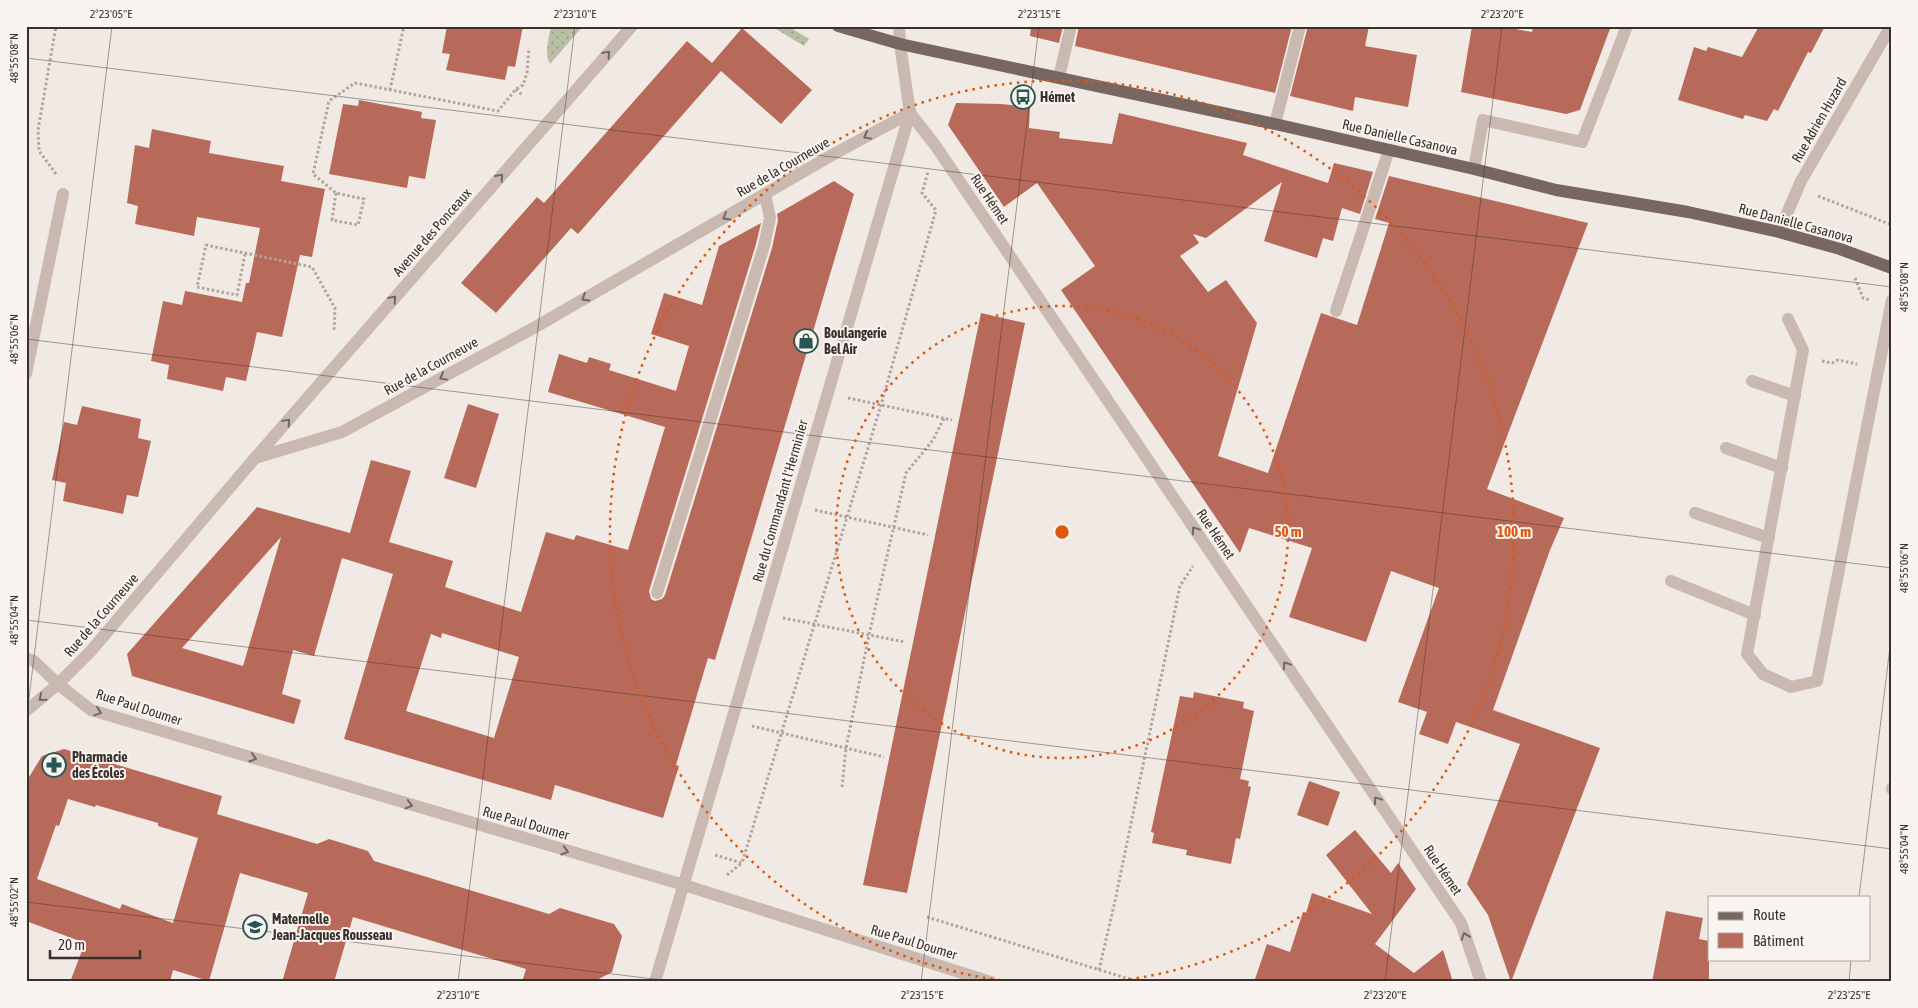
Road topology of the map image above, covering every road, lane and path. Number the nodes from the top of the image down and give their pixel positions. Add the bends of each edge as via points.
1 (56, 26) edge
2 (404, 26) edge
3 (632, 26) edge
4 (838, 26) edge
5 (899, 26) edge
6 (1071, 26) edge
7 (1300, 26) edge
8 (1627, 26) edge
9 (1891, 26) edge
10 (900, 44) junction
11 (529, 48) dead end
12 (1059, 78) junction
13 (516, 89) junction
14 (390, 90) junction
15 (523, 96) dead end
16 (910, 113) junction
17 (1275, 124) junction
18 (936, 145) junction
19 (1389, 150) junction
20 (1474, 169) junction
21 (1798, 188) junction
22 (336, 193) junction
23 (63, 194) joint
24 (764, 194) junction
25 (1892, 225) edge
26 (1779, 232) junction
27 (244, 254) junction
28 (1860, 256) junction
29 (1892, 268) edge
30 (1891, 304) edge
31 (1336, 311) dead end
32 (1788, 319) dead end
33 (334, 335) dead end
34 (1802, 358) junction
35 (1879, 368) junction
36 (26, 374) edge
37 (1752, 381) dead end
38 (827, 393) junction
39 (1795, 396) junction
40 (881, 405) junction
41 (944, 418) junction
42 (952, 420) dead end
43 (1726, 448) dead end
44 (255, 458) junction
45 (1782, 468) junction
46 (794, 505) junction
47 (1695, 513) dead end
48 (847, 518) junction
49 (894, 528) junction
50 (928, 536) dead end
51 (1769, 538) junction
52 (1213, 556) junction
53 (1671, 581) dead end
54 (657, 593) dead end
55 (763, 614) junction
56 (1755, 615) junction
57 (815, 624) junction
58 (869, 635) junction
59 (905, 642) dead end
60 (29, 660) edge
61 (58, 684) junction
62 (26, 711) edge
63 (732, 721) junction
64 (782, 733) junction
65 (846, 748) junction
66 (884, 757) dead end
67 (842, 787) dead end
68 (695, 848) junction
69 (684, 885) junction
70 (927, 917) dead end
71 (1099, 970) junction
72 (655, 982) edge
73 (991, 982) edge
74 (1139, 982) edge
75 (1481, 982) edge

1 - 23 path via 38,130 40,151 56,174
2 - 14 path
44 -> 3 street, Avenue des Ponceaux
4 - 10 main road, Rue Danielle Casanova
5 - 10 street, Rue du Commandant l'Herminier
6 - 12 street
7 - 17 street
8 - 20 street via 1582,142 1483,120
9 - 21 street, Rue Adrien Huzard
10 - 12 main road, Rue Danielle Casanova
10 - 16 street, Rue du Commandant l'Herminier
11 - 13 path via 527,74 523,85
12 - 17 main road, Rue Danielle Casanova
13 - 14 path via 498,111
13 - 15 path
14 - 22 path via 355,83 329,101 313,174
16 - 18 street, Rue Hémet
16 -> 24 street, Rue de la Courneuve
16 - 38 street, Rue du Commandant l'Herminier
17 - 19 main road, Rue Danielle Casanova
18 - 40 path via 922,193 936,210
52 -> 18 street, Rue Hémet
19 - 20 main road, Rue Danielle Casanova
19 - 31 street
20 - 26 main road, Rue Danielle Casanova via 1556,190 1688,212
21 - 25 path
21 - 26 street, Rue Adrien Huzard
22 - 22 path via 364,199 358,225 332,220
23 - 36 street
24 -> 44 street, Rue de la Courneuve via 342,432
24 - 54 street via 770,218 764,246
26 - 28 main road, Rue Danielle Casanova
27 - 27 path via 206,245 197,287 237,295
27 - 33 path via 312,267 335,308
28 - 29 main road, Rue Danielle Casanova
28 - 30 path via 1854,274 1863,298
30 - 35 street
32 - 34 street via 1803,350
34 - 35 path via 1832,363 1838,360
34 - 39 street
35 - 56 street via 1817,681 1791,687 1763,674 1748,654
37 - 39 street
38 - 40 path
38 - 46 street, Rue du Commandant l'Herminier
39 - 45 street
40 - 41 path
40 - 48 path
41 - 42 path
41 - 49 path via 933,440 906,473
43 - 45 street
44 - 61 street, Rue de la Courneuve via 90,652
45 - 51 street
46 - 48 path
46 - 55 street, Rue du Commandant l'Herminier
47 - 51 street
48 - 49 path
48 - 57 path
49 - 50 path
49 - 58 path
51 - 56 street
52 - 71 path via 1192,567 1180,586
75 -> 52 street, Rue Hémet via 1461,923
53 - 56 street
55 - 57 path
55 - 63 street, Rue du Commandant l'Herminier
57 - 58 path
57 - 64 path
58 - 59 path
58 - 65 path
60 - 61 street, Rue Paul Doumer
61 -> 62 street, Rue de la Courneuve
61 -> 69 street, Rue Paul Doumer via 91,710
63 - 64 path
63 - 68 street, Rue du Commandant l'Herminier
64 - 65 path
64 - 68 path via 742,863
65 - 66 path
65 - 67 path
68 - 69 street, Rue du Commandant l'Herminier
69 - 72 street, Rue du Commandant l'Herminier
69 - 73 street, Rue Paul Doumer
70 - 71 path
71 - 74 path

